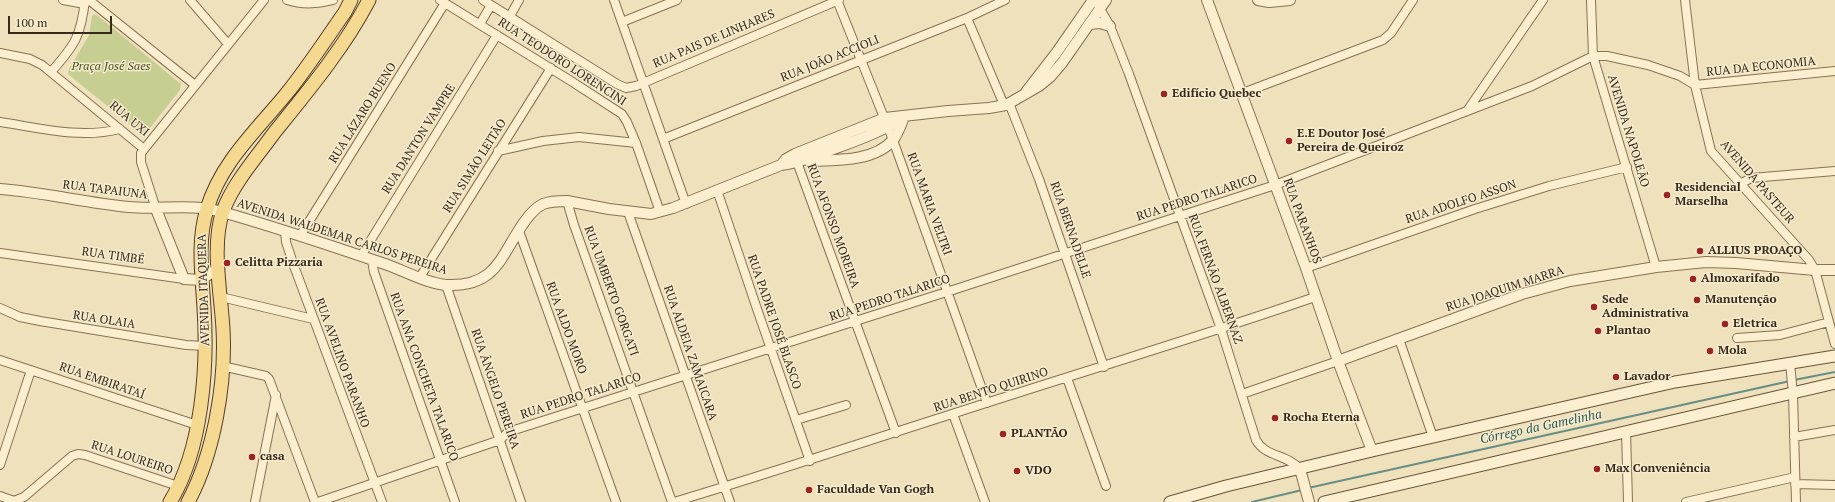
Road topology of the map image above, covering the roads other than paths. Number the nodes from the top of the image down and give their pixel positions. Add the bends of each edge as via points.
1 (63, 0) edge
2 (190, 0) edge
3 (264, 0) edge
4 (287, 0) edge
5 (333, 0) edge
6 (351, 0) edge
7 (369, 0) edge
8 (484, 0) edge
9 (519, 0) edge
10 (614, 0) edge
11 (677, 0) edge
12 (838, 0) edge
13 (1005, 0) edge
14 (1207, 0) edge
15 (1258, 0) edge
16 (1286, 0) edge
17 (1413, 0) edge
18 (1544, 0) edge
19 (1592, 0) edge
20 (1685, 0) edge
21 (86, 1) edge
22 (443, 2) edge
23 (1099, 2) edge
24 (491, 5) junction
25 (510, 16) junction
26 (967, 18) junction
27 (622, 22) junction
28 (480, 24) junction
29 (1090, 24) junction
30 (1110, 26) junction
31 (497, 35) junction
32 (228, 44) junction
33 (0, 53) edge
34 (1593, 56) junction
35 (861, 60) junction
36 (551, 68) junction
37 (1835, 71) edge
38 (51, 72) junction
39 (642, 82) junction
40 (195, 85) junction
41 (1695, 85) junction
42 (1026, 92) junction
43 (1240, 94) junction
44 (1006, 104) junction
45 (1468, 111) junction
46 (904, 117) junction
47 (0, 122) edge
48 (887, 123) junction
49 (120, 129) junction
50 (663, 139) junction
51 (893, 140) junction
52 (636, 143) junction
53 (144, 149) junction
54 (498, 151) junction
55 (797, 162) junction
56 (782, 165) junction
57 (1627, 167) junction
58 (1835, 170) edge
59 (1740, 184) junction
60 (1275, 185) junction
61 (0, 189) edge
62 (717, 190) junction
63 (568, 201) junction
64 (686, 204) junction
65 (207, 208) junction
66 (156, 209) junction
67 (223, 212) junction
68 (628, 212) junction
69 (660, 212) junction
70 (1180, 216) junction
71 (285, 231) junction
72 (518, 231) junction
73 (300, 236) junction
74 (0, 253) edge
75 (1066, 254) junction
76 (361, 256) junction
77 (372, 260) junction
78 (1656, 267) junction
79 (218, 268) junction
80 (1306, 268) junction
81 (1815, 270) junction
82 (1835, 270) edge
83 (420, 277) junction
84 (184, 280) junction
85 (201, 280) junction
86 (446, 285) junction
87 (949, 292) junction
88 (221, 297) junction
89 (1315, 297) junction
90 (0, 308) edge
91 (313, 319) junction
92 (855, 322) junction
93 (1829, 322) junction
94 (1221, 329) junction
95 (1737, 338) dead end
96 (1399, 339) junction
97 (1835, 344) edge
98 (206, 346) junction
99 (771, 348) junction
100 (1835, 356) edge
101 (0, 360) edge
102 (1338, 361) junction
103 (1790, 363) junction
104 (222, 366) junction
105 (1104, 367) junction
106 (31, 370) junction
107 (684, 375) junction
108 (1067, 378) junction
109 (1835, 383) edge
110 (1792, 384) junction
111 (634, 392) junction
112 (276, 394) junction
113 (1242, 394) junction
114 (987, 403) junction
115 (846, 406) dead end
116 (583, 409) junction
117 (953, 414) junction
118 (796, 420) junction
119 (197, 425) junction
120 (1835, 430) edge
121 (1626, 431) junction
122 (896, 433) junction
123 (1433, 437) junction
124 (1794, 437) junction
125 (500, 440) junction
126 (1372, 451) junction
127 (810, 460) junction
128 (441, 461) junction
129 (0, 465) edge
130 (1300, 469) junction
131 (1795, 480) junction
132 (374, 482) junction
133 (1835, 485) edge
134 (178, 486) junction
135 (1106, 486) dead end
136 (724, 487) junction
137 (1307, 493) edge
138 (0, 496) edge
139 (170, 502) edge
140 (188, 502) edge
141 (255, 502) edge
142 (315, 502) edge
143 (318, 502) edge
144 (382, 502) edge
145 (455, 502) edge
146 (521, 502) edge
147 (616, 502) edge
148 (673, 502) edge
149 (730, 502) edge
150 (985, 502) edge
151 (1170, 502) edge
152 (1324, 502) edge
153 (1628, 502) edge
154 (1686, 502) edge
155 (1796, 502) edge

1 - 21 street
2 - 32 street
3 - 32 street
4 - 5 street via 320,3
6 - 65 main road, AVENIDA ITAQUERA via 295,82 234,154
7 - 67 main road, AVENIDA ITAQUERA via 358,21 324,69 245,172
8 - 24 street, RUA TEODORO LORENCINI
9 - 25 street
10 - 27 street
11 - 27 street
12 - 35 street, RUA MARIA VELTRI
12 - 39 street, RUA PAIS DE LINHARES
13 - 26 street, RUA JOÃO ACCIOLI
14 - 43 street, RUA PARANHOS
15 - 16 street
17 - 43 street via 1391,33 1383,40
18 - 45 street
19 - 34 street, AVENIDA NAPOLEÃO
20 - 41 street, AVENIDA PASTEUR
21 - 38 street via 78,36
21 - 40 street
22 - 28 street, RUA TEODORO LORENCINI
22 - 73 street, RUA LÁZARO BUENO
23 - 29 street, AVENIDA WALDEMAR CARLOS PEREIRA
23 - 30 street, RUA FERNÃO ALBERNAZ
23 - 42 street, AVENIDA WALDEMAR CARLOS PEREIRA
24 - 25 street, RUA TEODORO LORENCINI
24 - 28 street
25 - 39 street, RUA TEODORO LORENCINI via 622,86 631,87
26 - 35 street, RUA JOÃO ACCIOLI
26 - 44 street, RUA BERNADELLE
27 - 39 street
28 - 31 street, RUA TEODORO LORENCINI
29 - 30 street
29 - 42 street, AVENIDA WALDEMAR CARLOS PEREIRA via 1062,63 1039,86
30 - 70 street, RUA FERNÃO ALBERNAZ
31 - 36 street, RUA TEODORO LORENCINI
31 - 76 street, RUA DANTON VAMPRE
32 - 40 street
33 - 38 street, RUA UXI via 36,61
34 - 41 street, RUA DA ECONOMIA via 1607,56 1648,65 1680,76
34 - 45 street, RUA DA ECONOMIA via 1532,86
34 - 57 street, AVENIDA NAPOLEÃO
35 - 48 street, RUA MARIA VELTRI
35 - 50 street, RUA JOÃO ACCIOLI
36 - 52 street, RUA TEODORO LORENCINI via 622,114
36 - 54 street, RUA SIMÃO LEITÃO
37 - 41 street, RUA DA ECONOMIA
38 - 49 street, RUA UXI
39 - 50 street, RUA TEODORO LORENCINI
40 - 53 street
41 - 59 street, AVENIDA PASTEUR via 1712,151
42 - 44 street, AVENIDA WALDEMAR CARLOS PEREIRA
43 - 60 street, RUA PARANHOS
44 - 46 street, AVENIDA WALDEMAR CARLOS PEREIRA
44 - 75 street, RUA BERNADELLE via 1039,179
45 - 60 street, RUA PEDRO TALARICO
46 - 48 street, AVENIDA WALDEMAR CARLOS PEREIRA
46 - 51 street
47 - 49 street via 78,134 97,134
48 - 51 street, RUA MARIA VELTRI
48 - 55 street, AVENIDA WALDEMAR CARLOS PEREIRA
48 - 56 street, AVENIDA WALDEMAR CARLOS PEREIRA via 795,154
49 - 53 street, RUA UXI
50 - 64 street, RUA TEODORO LORENCINI
51 - 55 street, AVENIDA WALDEMAR CARLOS PEREIRA via 883,148 857,158
51 - 87 street, RUA MARIA VELTRI
52 - 54 street via 574,137
52 - 69 street, RUA TEODORO LORENCINI
53 - 66 street, RUA UXI via 140,157 141,162
54 - 83 street, RUA SIMÃO LEITÃO
55 - 56 street, AVENIDA WALDEMAR CARLOS PEREIRA
55 - 92 street, RUA AFONSO MOREIRA
56 - 62 street, AVENIDA WALDEMAR CARLOS PEREIRA
57 - 78 street, AVENIDA NAPOLEÃO
57 - 80 street, RUA ADOLFO ASSON via 1549,186 1475,209
58 - 59 street via 1751,178
59 - 81 street, AVENIDA PASTEUR via 1804,252
60 - 70 street, RUA PEDRO TALARICO
60 - 80 street, RUA PARANHOS
61 - 66 street, RUA TAPAIUNA
62 - 64 street, AVENIDA WALDEMAR CARLOS PEREIRA
62 - 99 street, RUA PADRE JOSÉ BLASCO
63 - 68 street, AVENIDA WALDEMAR CARLOS PEREIRA
63 - 72 street, AVENIDA WALDEMAR CARLOS PEREIRA via 542,205 530,214
63 - 111 street, RUA UMBERTO GORGATI via 574,225
64 - 69 street, AVENIDA WALDEMAR CARLOS PEREIRA
65 - 66 street, RUA TAPAIUNA
65 - 67 street, AVENIDA WALDEMAR CARLOS PEREIRA
65 - 85 main road, AVENIDA ITAQUERA via 201,230
66 - 84 street, RUA UXI
67 - 71 street, AVENIDA WALDEMAR CARLOS PEREIRA
67 - 79 main road, AVENIDA ITAQUERA via 218,243
68 - 69 street, AVENIDA WALDEMAR CARLOS PEREIRA
68 - 107 street, RUA ALDEIA ZAMAICARA
70 - 75 street, RUA PEDRO TALARICO
70 - 94 street, RUA FERNÃO ALBERNAZ
71 - 73 street, AVENIDA WALDEMAR CARLOS PEREIRA
71 - 91 street, RUA AVELINO PARANHO via 288,248
72 - 86 street, AVENIDA WALDEMAR CARLOS PEREIRA via 500,263 489,274 468,282
72 - 116 street, RUA ALDO MORO
73 - 76 street, AVENIDA WALDEMAR CARLOS PEREIRA
74 - 84 street, RUA TIMBÉ
75 - 87 street, RUA PEDRO TALARICO
75 - 105 street, RUA BERNADELLE
76 - 77 street, AVENIDA WALDEMAR CARLOS PEREIRA
77 - 83 street, AVENIDA WALDEMAR CARLOS PEREIRA
77 - 128 street, RUA ANA CONCHETA TALARICO via 374,272
78 - 81 street, RUA JOAQUIM MARRA via 1719,262
78 - 96 street, RUA JOAQUIM MARRA via 1550,286
79 - 85 street
79 - 88 main road, AVENIDA ITAQUERA
80 - 89 street, RUA PARANHOS
81 - 82 street, RUA JOAQUIM MARRA
81 - 93 street, AVENIDA PASTEUR
83 - 86 street, AVENIDA WALDEMAR CARLOS PEREIRA
84 - 85 street, RUA TIMBÉ
85 - 98 main road, AVENIDA ITAQUERA
86 - 125 street, RUA ÂNGELO PEREIRA
87 - 92 street, RUA PEDRO TALARICO
87 - 114 street, RUA MARIA VELTRI
88 - 91 street
88 - 104 main road, AVENIDA ITAQUERA
89 - 94 street, RUA BENTO QUIRINO
89 - 102 street, RUA PARANHOS
90 - 98 street, RUA OLAIA via 20,317 40,321
91 - 132 street, RUA AVELINO PARANHO
92 - 99 street, RUA PEDRO TALARICO
92 - 122 street, RUA AFONSO MOREIRA
93 - 95 street via 1780,335
93 - 97 street, AVENIDA PASTEUR
94 - 105 street, RUA BENTO QUIRINO
94 - 113 street, RUA FERNÃO ALBERNAZ
96 - 102 street, RUA JOAQUIM MARRA
96 - 123 street
98 - 119 main road, AVENIDA ITAQUERA
99 - 107 street, RUA PEDRO TALARICO
99 - 118 street, RUA PADRE JOSÉ BLASCO
100 - 103 main road
101 - 106 street, RUA EMBIRATAÍ
102 - 113 street, RUA JOAQUIM MARRA
102 - 126 street, RUA PARANHOS
103 - 110 street
103 - 123 main road via 1675,382
104 - 112 street via 266,376 272,382
104 - 140 main road, AVENIDA ITAQUERA via 215,426 202,473
105 - 108 street, RUA BENTO QUIRINO
106 - 119 street, RUA EMBIRATAÍ
106 - 129 street
107 - 111 street, RUA PEDRO TALARICO
107 - 136 street, RUA ALDEIA ZAMAICARA
108 - 114 street, RUA BENTO QUIRINO
108 - 135 street
109 - 110 main road
110 - 121 main road
110 - 124 street
111 - 116 street, RUA PEDRO TALARICO
111 - 148 street, RUA UMBERTO GORGATI
112 - 141 street
112 - 142 street
113 - 130 street, RUA FERNÃO ALBERNAZ via 1259,446 1263,450 1288,459
114 - 117 street, RUA BENTO QUIRINO
115 - 118 street
116 - 125 street, RUA PEDRO TALARICO via 508,432
116 - 147 street, RUA ALDO MORO
117 - 122 street, RUA BENTO QUIRINO
117 - 150 street
118 - 127 street, RUA PADRE JOSÉ BLASCO
119 - 134 main road, AVENIDA ITAQUERA
120 - 124 street
121 - 152 main road
121 - 153 street
122 - 127 street, RUA BENTO QUIRINO
123 - 126 main road
124 - 131 street
125 - 128 street, RUA PEDRO TALARICO
125 - 146 street, RUA ÂNGELO PEREIRA
126 - 130 main road
127 - 136 street, RUA BENTO QUIRINO
128 - 132 street, RUA PEDRO TALARICO
128 - 145 street, RUA ANA CONCHETA TALARICO
130 - 137 street
130 - 151 main road
131 - 133 street
131 - 154 street
131 - 155 street
132 - 143 street, RUA PEDRO TALARICO
132 - 144 street, RUA AVELINO PARANHO
134 - 138 street, RUA LOUREIRO via 85,454 78,454 72,456 24,497 14,501
134 - 139 main road, AVENIDA ITAQUERA
136 - 148 street, RUA BENTO QUIRINO
136 - 149 street, RUA ALDEIA ZAMAICARA

